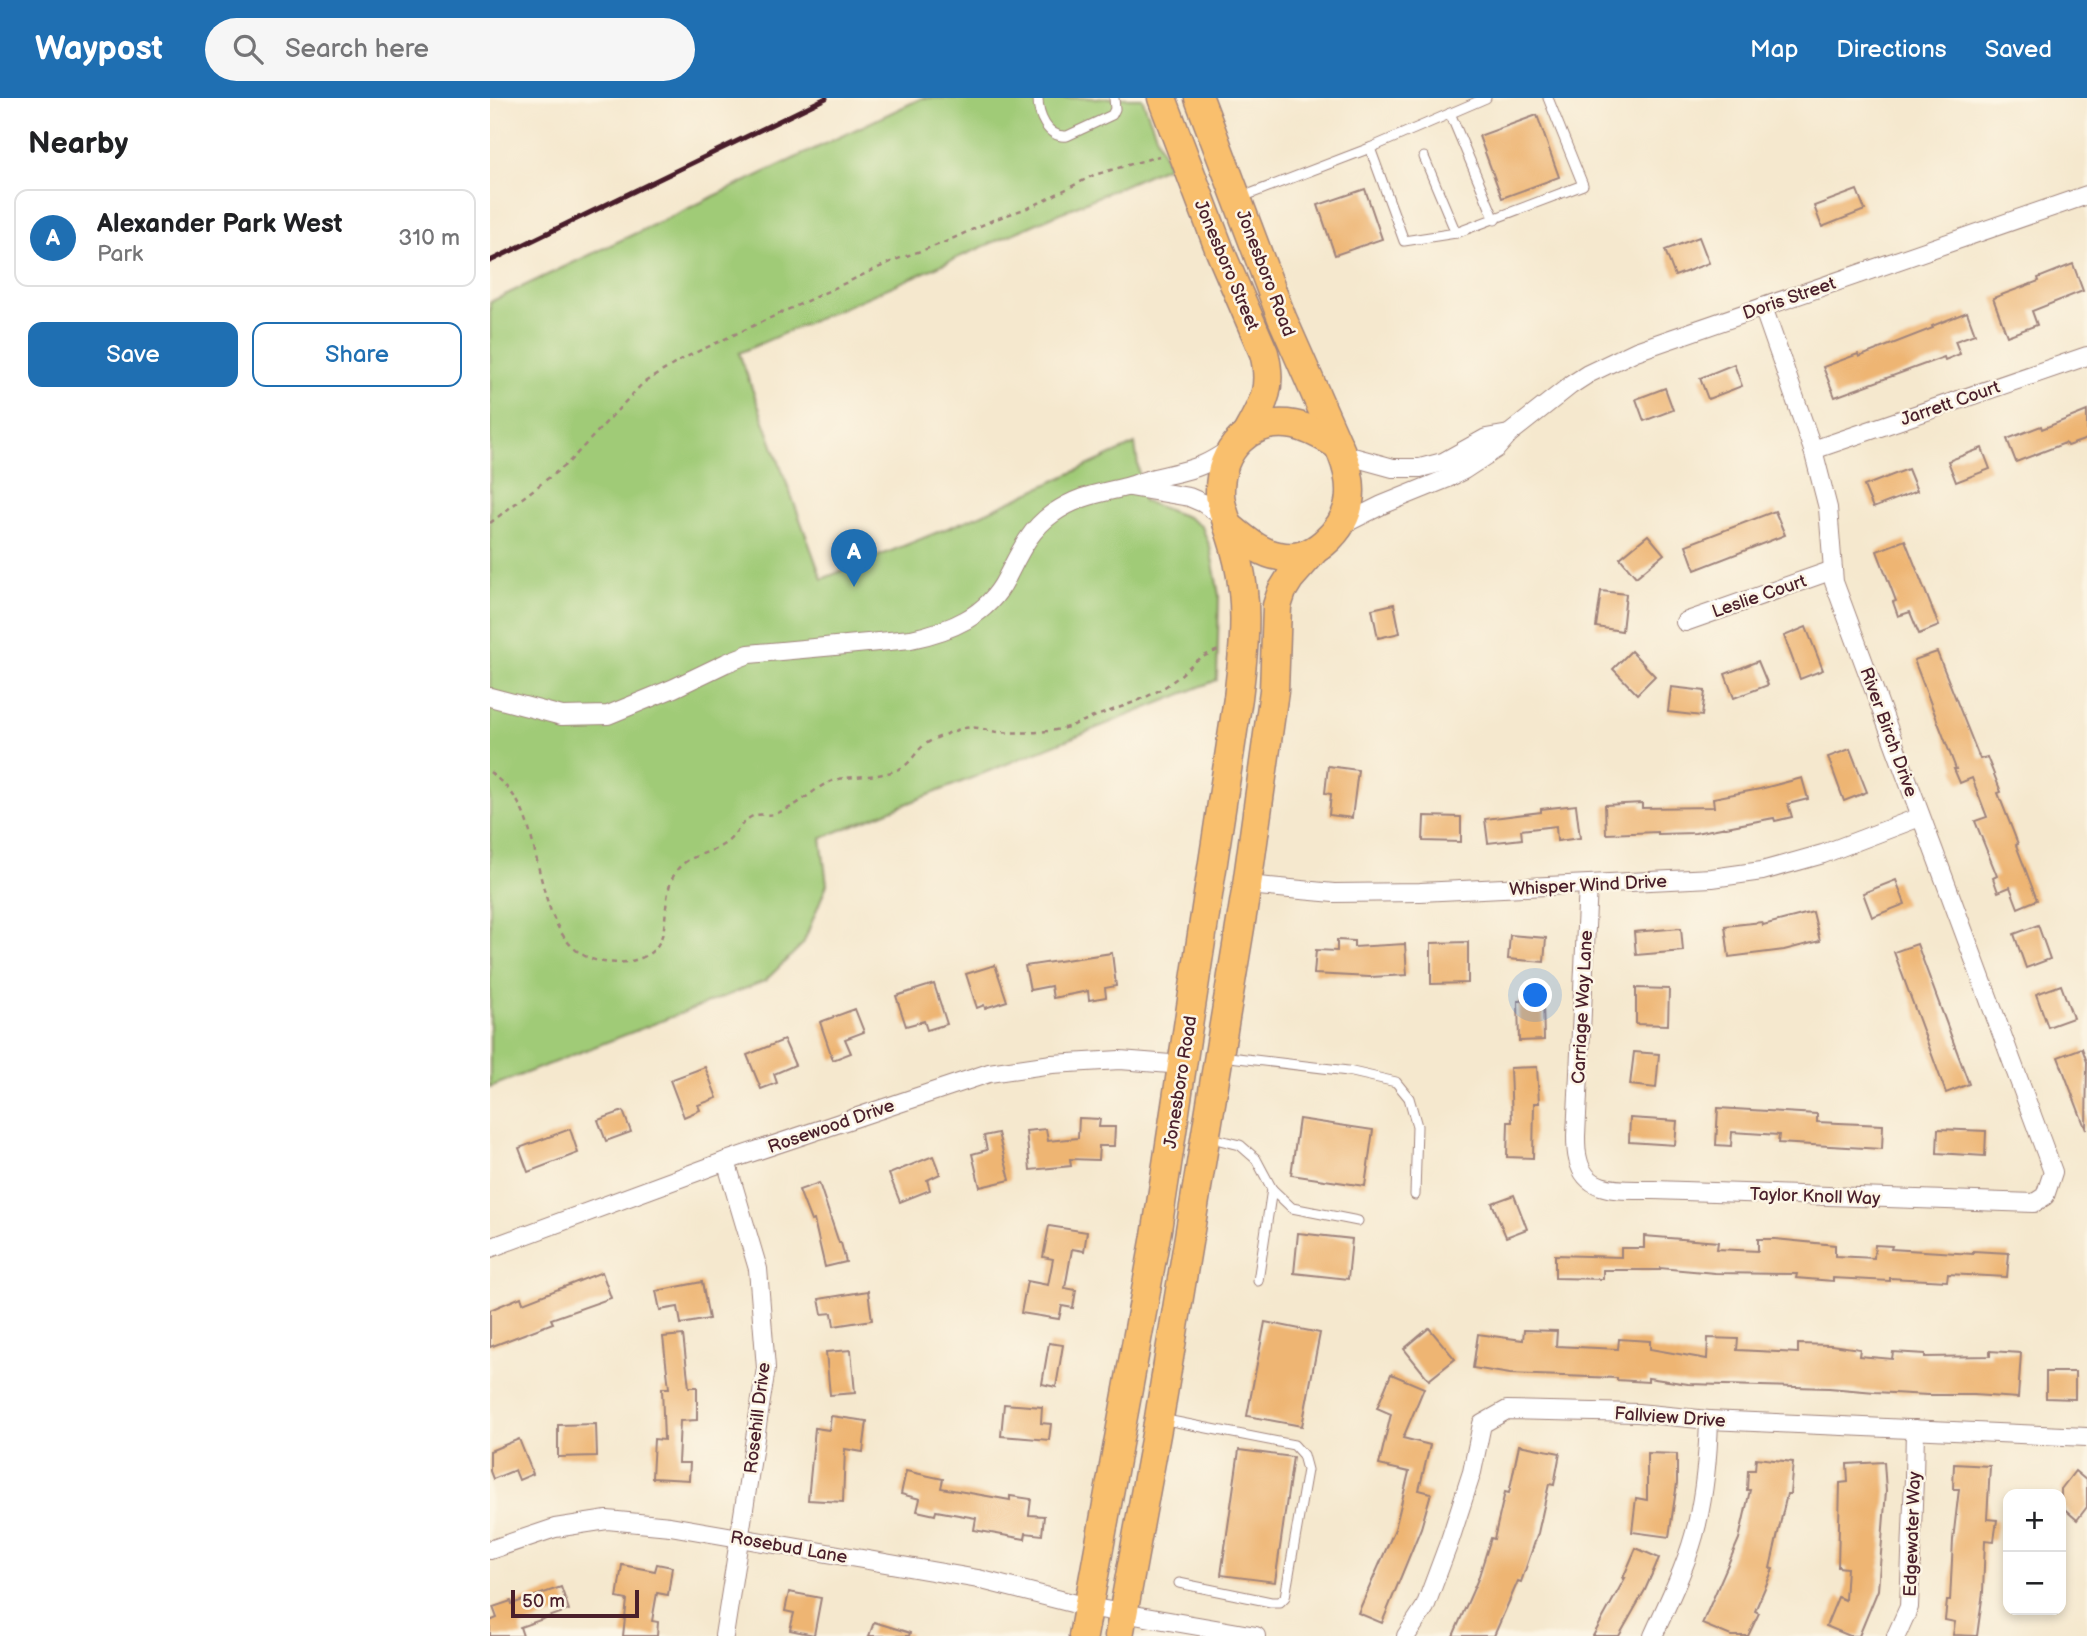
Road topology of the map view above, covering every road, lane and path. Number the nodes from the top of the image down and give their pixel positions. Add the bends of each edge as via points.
1 (1038, 98) edge
2 (1114, 98) edge
3 (1162, 98) edge
4 (1199, 98) edge
5 (1486, 98) edge
6 (1548, 98) edge
7 (1450, 113) junction
8 (1370, 148) junction
9 (1160, 156) dead end
10 (1424, 157) dead end
11 (2087, 195) edge
12 (1237, 199) junction
13 (1495, 220) junction
14 (1456, 233) junction
15 (1763, 307) junction
16 (2087, 356) edge
17 (1509, 434) junction
18 (1241, 440) junction
19 (1340, 450) junction
20 (1813, 450) junction
21 (1126, 487) junction
22 (490, 523) edge
23 (1227, 523) junction
24 (1342, 526) junction
25 (1313, 552) junction
26 (1833, 570) junction
27 (1685, 622) dead end
28 (1221, 649) dead end
29 (490, 697) edge
30 (490, 772) edge
31 (1920, 817) junction
32 (1247, 884) junction
33 (1588, 885) junction
34 (1219, 1056) junction
35 (1183, 1065) junction
36 (1576, 1129) joint
37 (1206, 1137) junction
38 (2044, 1148) joint
39 (726, 1161) junction
40 (1272, 1189) junction
41 (1415, 1195) dead end
42 (1358, 1221) dead end
43 (490, 1248) edge
44 (1258, 1281) dead end
45 (1159, 1418) junction
46 (1709, 1420) junction
47 (1914, 1429) junction
48 (2087, 1437) edge
49 (740, 1538) junction
50 (490, 1550) edge
51 (1179, 1583) dead end
52 (1088, 1608) junction
53 (1121, 1625) edge
54 (1248, 1635) edge
55 (724, 1636) edge
56 (1083, 1636) edge
57 (1406, 1636) edge
58 (1653, 1636) edge
59 (1896, 1636) edge

1 - 2 lane via 1044,123 1061,137 1112,115
3 - 18 main road, Jonesboro Street via 1267,365 1264,403
4 - 12 main road, Jonesboro Road
5 - 7 lane
6 - 13 lane via 1583,185
7 - 8 lane
7 - 13 lane
8 - 12 lane
8 - 14 lane via 1404,241
9 - 22 path via 1094,175 686,357 643,383 568,464
10 - 14 lane
11 - 15 street, Doris Street
12 - 19 main road, Jonesboro Road via 1282,318
13 - 14 lane
15 - 17 street, Doris Street via 1611,362 1571,385
15 - 20 street, River Birch Drive
16 - 20 street, Jarrett Court
17 - 19 street, Doris Street via 1486,438 1443,462 1420,468 1393,468
17 - 24 street, Doris Street via 1496,449 1464,470
18 - 19 main road via 1268,425 1292,425
18 - 21 street via 1205,464
18 - 23 main road via 1224,466 1221,480
19 - 24 main road via 1350,489
20 - 26 street, River Birch Drive via 1828,508
21 - 23 street via 1189,497
21 - 29 street via 1092,494 1049,516 1028,538 995,596 979,612 936,634 749,654 608,715 562,716
23 - 25 main road via 1267,553 1286,558
23 - 35 main road, Jonesboro Road via 1244,593 1243,650
24 - 25 main road
25 - 32 main road, Jonesboro Road via 1290,578 1277,606 1273,691
26 - 27 street, Leslie Court
26 - 31 street, River Birch Drive
28 - 30 path via 1197,660 1172,682 1077,724 1027,733 973,727 956,730 924,746 903,768 836,779 792,807 745,820 727,842 678,869 668,889 664,935 649,955 625,962 591,959 563,937 522,808
31 - 33 street, Whisper Wind Drive via 1823,854 1762,871
31 - 38 street, River Birch Drive
32 - 33 street, Whisper Wind Drive via 1334,893
32 - 34 main road, Jonesboro Road
33 - 36 street, Carriage Way Lane
34 - 37 main road, Jonesboro Road
34 - 41 lane via 1348,1071 1396,1082 1409,1098 1417,1126
35 - 39 street, Rosewood Drive via 1120,1060 989,1073
35 - 52 main road, Jonesboro Road
36 - 38 street, Taylor Knoll Way via 1578,1161 1591,1183 1641,1190 2034,1203 2045,1196 2053,1172
37 - 40 lane via 1240,1145 1256,1159
37 - 45 main road, Jonesboro Road
39 - 43 street, Rosewood Drive
39 - 49 street, Rosehill Drive via 758,1269 766,1368
40 - 42 lane via 1292,1208
40 - 44 lane
45 - 51 lane via 1294,1445 1303,1454 1307,1470 1285,1597 1280,1602
45 - 53 main road, Jonesboro Road
46 - 47 street, Fallview Drive
46 - 57 street, Fallview Drive via 1507,1410 1482,1424 1450,1539 1425,1607
46 - 58 street via 1697,1525
47 - 48 street, Fallview Drive
47 - 59 street, Edgewater Way via 1909,1606
49 - 50 street, Rosebud Lane via 607,1520 555,1528
49 - 52 street, Rosebud Lane via 978,1579
49 - 55 street, Rosehill Drive
52 - 53 street
52 - 56 main road, Jonesboro Road
53 - 54 street

